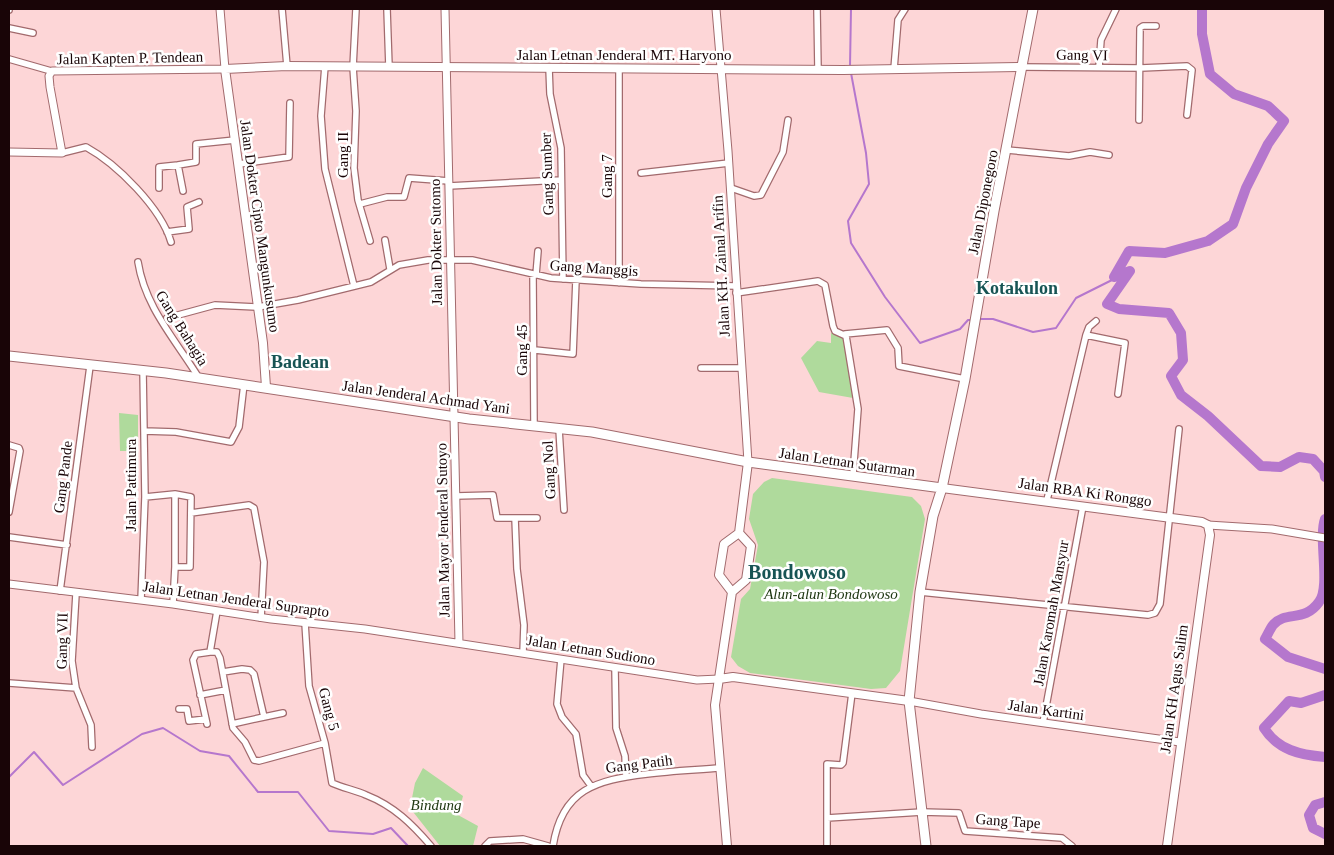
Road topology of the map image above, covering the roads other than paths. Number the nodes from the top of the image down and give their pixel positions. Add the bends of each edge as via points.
1 (220, 9) edge
2 (282, 9) edge
3 (356, 9) edge
4 (387, 9) edge
5 (445, 9) edge
6 (716, 9) edge
7 (817, 9) edge
8 (905, 9) edge
9 (1033, 9) edge
10 (1116, 9) edge
11 (1156, 26) dead end
12 (9, 28) edge
13 (33, 34) dead end
14 (9, 59) edge
15 (287, 66) junction
16 (325, 66) junction
17 (353, 67) junction
18 (389, 67) junction
19 (1022, 67) junction
20 (446, 68) junction
21 (549, 68) junction
22 (619, 68) junction
23 (1100, 68) junction
24 (1141, 68) junction
25 (225, 69) junction
26 (722, 69) junction
27 (894, 69) junction
28 (49, 70) junction
29 (818, 70) junction
30 (290, 103) dead end
31 (1187, 115) dead end
32 (788, 120) dead end
33 (1139, 120) dead end
34 (235, 140) junction
35 (1007, 150) junction
36 (9, 152) edge
37 (62, 153) junction
38 (1109, 155) dead end
39 (729, 163) junction
40 (238, 164) junction
41 (178, 165) junction
42 (641, 173) dead end
43 (561, 180) junction
44 (449, 184) junction
45 (159, 188) dead end
46 (730, 188) junction
47 (183, 191) dead end
48 (199, 202) dead end
49 (360, 204) junction
50 (167, 232) junction
51 (384, 240) dead end
52 (370, 241) dead end
53 (171, 242) dead end
54 (538, 251) dead end
55 (451, 259) junction
56 (138, 262) dead end
57 (390, 269) junction
58 (535, 275) junction
59 (563, 279) junction
60 (576, 280) junction
61 (619, 283) junction
62 (354, 286) junction
63 (736, 289) junction
64 (258, 307) junction
65 (167, 318) dead end
66 (1096, 321) dead end
67 (845, 334) junction
68 (1086, 335) junction
69 (535, 350) junction
70 (9, 356) edge
71 (90, 366) junction
72 (701, 368) dead end
73 (741, 368) junction
74 (143, 370) junction
75 (195, 377) junction
76 (965, 379) junction
77 (244, 384) junction
78 (266, 387) junction
79 (1118, 394) dead end
80 (454, 416) junction
81 (534, 426) junction
82 (1179, 428) dead end
83 (559, 429) junction
84 (144, 431) junction
85 (9, 445) edge
86 (748, 462) junction
87 (853, 475) junction
88 (942, 488) junction
89 (175, 494) junction
90 (456, 496) junction
91 (145, 497) junction
92 (1047, 500) junction
93 (1084, 506) junction
94 (564, 510) dead end
95 (9, 512) edge
96 (191, 513) junction
97 (516, 518) junction
98 (537, 518) dead end
99 (1170, 518) junction
100 (1208, 525) junction
101 (1224, 528) junction
102 (740, 533) junction
103 (1210, 535) junction
104 (9, 537) edge
105 (1325, 538) edge
106 (66, 545) junction
107 (175, 567) junction
108 (9, 585) edge
109 (60, 591) junction
110 (732, 592) junction
111 (920, 592) junction
112 (76, 594) junction
113 (141, 600) junction
114 (173, 604) junction
115 (1066, 608) junction
116 (217, 610) junction
117 (261, 618) junction
118 (305, 623) junction
119 (459, 643) junction
120 (210, 652) junction
121 (523, 653) junction
122 (561, 659) junction
123 (615, 668) junction
124 (223, 672) junction
125 (719, 679) junction
126 (9, 683) edge
127 (76, 688) junction
128 (226, 690) junction
129 (852, 693) junction
130 (200, 695) junction
131 (909, 701) junction
132 (179, 708) dead end
133 (283, 713) dead end
134 (264, 717) junction
135 (1043, 723) junction
136 (232, 724) junction
137 (325, 742) junction
138 (1180, 742) junction
139 (92, 747) dead end
140 (720, 768) junction
141 (626, 776) junction
142 (591, 786) junction
143 (922, 812) junction
144 (827, 818) junction
145 (431, 846) edge
146 (485, 846) edge
147 (548, 846) edge
148 (553, 846) edge
149 (727, 846) edge
150 (827, 846) edge
151 (926, 846) edge
152 (1072, 846) edge
153 (1167, 846) edge

1 - 25 street
2 - 15 street
3 - 17 street, Gang II
4 - 18 street
5 - 20 street, Jalan Dokter Sutomo
6 - 26 street, Jalan KH. Zainal Arifin
7 - 29 street
8 - 27 street via 898,20
9 - 19 main road, Jalan Diponegoro
10 - 23 street via 1101,40
11 - 24 street via 1140,28
12 - 13 street
14 - 28 street
15 - 16 main road, Jalan Letnan Jenderal MT. Haryono
15 - 25 main road, Jalan Letnan Jenderal MT. Haryono
16 - 17 main road, Jalan Letnan Jenderal MT. Haryono
16 - 62 street via 321,116 325,169
17 - 18 main road, Jalan Letnan Jenderal MT. Haryono
17 - 49 street, Gang II via 356,111 354,168
18 - 20 main road, Jalan Letnan Jenderal MT. Haryono
19 - 23 street, Gang VI
19 - 27 main road, Jalan Letnan Jenderal MT. Haryono
19 - 35 main road, Jalan Diponegoro
20 - 21 main road, Jalan Letnan Jenderal MT. Haryono
20 - 44 street, Jalan Dokter Sutomo
21 - 22 main road, Jalan Letnan Jenderal MT. Haryono
21 - 43 street, Gang Sumber via 550,94 561,148
22 - 26 main road, Jalan Letnan Jenderal MT. Haryono
22 - 61 street, Gang 7
23 - 24 street, Gang VI
24 - 31 street, Gang VI via 1190,67
24 - 33 street
25 - 28 street, Jalan Kapten P. Tendean
25 - 34 main road, Jalan Dokter Cipto Mangunkusumo
26 - 29 main road, Jalan Letnan Jenderal MT. Haryono
26 - 39 street, Jalan KH. Zainal Arifin
27 - 29 main road, Jalan Letnan Jenderal MT. Haryono
28 - 37 street, Jalan Kapten P. Tendean
30 - 40 street via 290,157
32 - 46 street via 783,152 762,195 754,196
34 - 40 main road, Jalan Dokter Cipto Mangunkusumo
34 - 41 street via 197,143 196,162
35 - 38 street via 1069,156 1090,152
35 - 76 main road, Jalan Diponegoro
36 - 37 street
37 - 50 street via 86,147 108,161 131,182
39 - 42 street
39 - 46 street, Jalan KH. Zainal Arifin
40 - 64 main road, Jalan Dokter Cipto Mangunkusumo
41 - 45 street via 159,166
41 - 47 street
43 - 44 street
43 - 59 street, Gang Sumber
44 - 49 street via 409,178 404,197 387,197
44 - 55 street, Jalan Dokter Sutomo
46 - 63 street, Jalan KH. Zainal Arifin
48 - 50 street via 187,207 189,229
49 - 52 street, Gang II
50 - 53 street
51 - 57 street
54 - 58 street, Gang 45
55 - 57 street, Gang Manggis via 408,262
55 - 58 street, Gang Manggis via 472,260
55 - 80 street, Jalan Dokter Sutomo
56 - 75 street, Gang Bahagia via 141,283 152,308
57 - 62 street, Gang Manggis via 378,279
58 - 59 street, Gang Manggis
58 - 69 street, Gang 45
59 - 60 street, Gang Manggis
60 - 61 street, Gang Manggis
60 - 69 street via 573,354
61 - 63 street, Gang Manggis
62 - 64 street, Gang Manggis
63 - 67 street, Gang Manggis via 822,281 834,329
63 - 73 street, Jalan KH. Zainal Arifin
64 - 65 street, Gang Manggis via 215,305
64 - 78 main road, Jalan Dokter Cipto Mangunkusumo
66 - 68 street
67 - 76 street via 887,330 898,348 899,366
67 - 87 street via 858,409
68 - 79 street via 1125,343
68 - 92 street
69 - 81 street, Gang 45
70 - 71 main road, Jalan Jenderal Achmad Yani
71 - 74 main road, Jalan Jenderal Achmad Yani
71 - 106 street, Gang Pande
72 - 73 street
73 - 86 street, Jalan KH. Zainal Arifin
74 - 75 main road, Jalan Jenderal Achmad Yani
74 - 84 street, Jalan Pattimura
75 - 77 main road, Jalan Jenderal Achmad Yani
76 - 88 main road, Jalan Diponegoro
77 - 78 main road, Jalan Jenderal Achmad Yani
77 - 84 street via 239,427 231,442 176,432
78 - 80 main road, Jalan Jenderal Achmad Yani
80 - 81 main road, Jalan Jenderal Achmad Yani
80 - 90 street, Jalan Mayor Jenderal Sutoyo
81 - 83 main road, Jalan Jenderal Achmad Yani
82 - 99 street
83 - 86 main road, Jalan Jenderal Achmad Yani via 636,439
83 - 94 street, Gang Nol
84 - 91 street, Jalan Pattimura
85 - 95 street via 20,451
86 - 87 main road, Jalan Letnan Sutarman
86 - 102 main road
87 - 88 main road, Jalan Letnan Sutarman
88 - 92 main road, Jalan RBA Ki Ronggo
88 - 111 main road, Jalan Diponegoro via 933,516
89 - 91 street
89 - 96 street via 191,497
89 - 107 street
90 - 97 street via 493,495 497,518
90 - 119 street, Jalan Mayor Jenderal Sutoyo
91 - 113 street, Jalan Pattimura
92 - 93 main road, Jalan RBA Ki Ronggo
93 - 99 main road, Jalan RBA Ki Ronggo
93 - 115 street, Jalan Karomah Mansyur
96 - 107 street via 190,567
96 - 117 street via 249,505 254,508 264,562
97 - 98 street
97 - 121 street via 516,569 523,619
99 - 100 main road, Jalan RBA Ki Ronggo
99 - 115 street via 1160,604 1155,613 1148,616
100 - 101 street, Jalan RBA Ki Ronggo
100 - 103 main road, Jalan KH Agus Salim
101 - 103 street, Jalan RBA Ki Ronggo
101 - 105 street, Jalan RBA Ki Ronggo via 1272,529
102 - 110 main road via 751,546 746,580
102 - 110 main road via 724,544 719,575
103 - 138 main road, Jalan KH Agus Salim
104 - 106 street
106 - 109 street, Gang Pande
107 - 114 street
108 - 109 street, Jalan Letnan Jenderal Suprapto
109 - 112 street, Jalan Letnan Jenderal Suprapto
110 - 125 main road
111 - 115 street
111 - 131 main road, Jalan Diponegoro
112 - 113 street, Jalan Letnan Jenderal Suprapto
112 - 127 street, Gang VII via 72,644
113 - 114 street, Jalan Letnan Jenderal Suprapto
114 - 116 street, Jalan Letnan Jenderal Suprapto
115 - 135 street, Jalan Karomah Mansyur
116 - 117 street, Jalan Letnan Jenderal Suprapto
116 - 120 street
117 - 118 street, Jalan Letnan Jenderal Suprapto
118 - 119 street, Jalan Letnan Jenderal Suprapto
118 - 137 street, Gang 5 via 309,686
119 - 121 street, Jalan Letnan Sudiono
120 - 124 street via 219,654
120 - 130 street via 193,656
121 - 122 street, Jalan Letnan Sudiono
122 - 123 street, Jalan Letnan Sudiono
122 - 142 street via 557,704 562,717 576,734 583,775
123 - 125 street, Jalan Letnan Sudiono via 697,680
123 - 141 street via 616,728 625,756
124 - 128 street
124 - 134 street via 242,669 254,674
125 - 129 main road via 733,677
125 - 140 main road via 715,705
126 - 127 street, Gang VII
127 - 139 street, Gang VII via 88,714
128 - 130 street
128 - 136 street
129 - 131 main road
129 - 144 street via 843,763 827,764
130 - 132 street via 206,722 189,721 187,709
131 - 135 street, Jalan Kartini
131 - 143 main road, Jalan Diponegoro
133 - 134 street
134 - 136 street
135 - 138 street, Jalan Kartini
136 - 137 street via 256,761
137 - 145 street, Gang 5 via 331,781 379,801 402,815
138 - 153 main road, Jalan KH Agus Salim
140 - 141 street, Gang Patih
140 - 149 main road
141 - 142 street, Gang Patih
142 - 148 street, Gang Patih via 569,803 559,821
143 - 144 street
143 - 151 main road, Jalan Diponegoro
143 - 152 street, Gang Tape via 959,813 965,831 1059,837
144 - 150 street
146 - 147 street via 490,840 517,838

